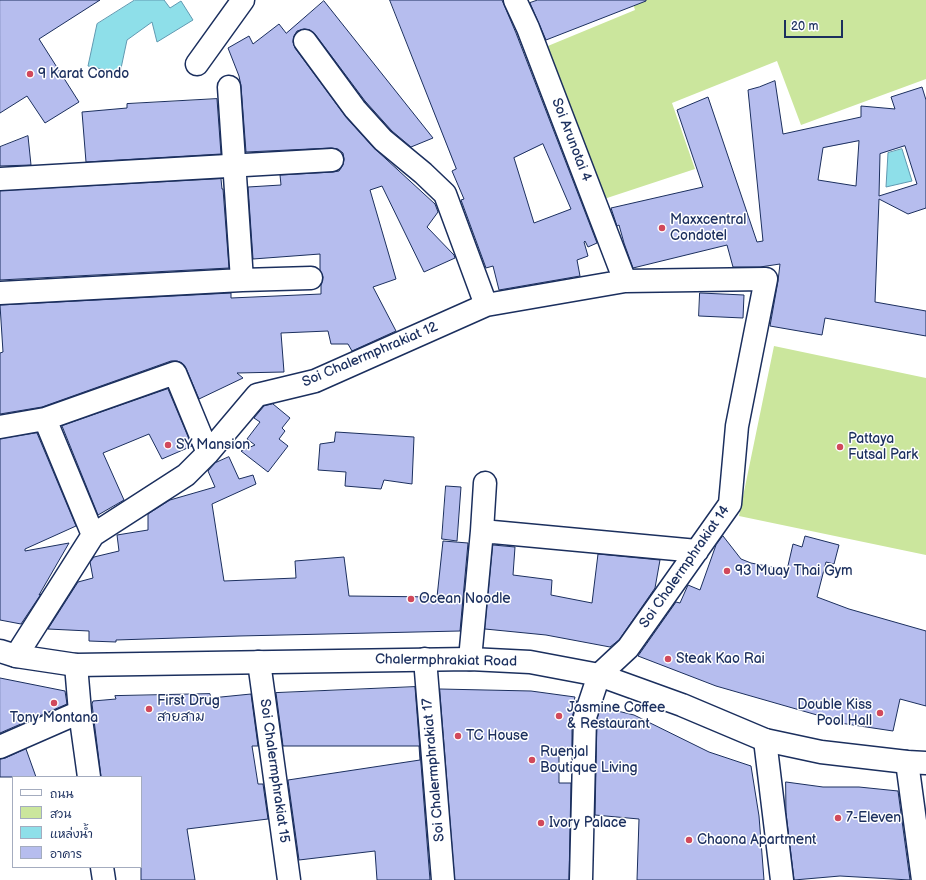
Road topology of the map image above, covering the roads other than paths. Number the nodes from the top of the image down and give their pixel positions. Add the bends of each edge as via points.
1 (243, 0) edge
2 (515, 0) edge
3 (305, 41) dead end
4 (197, 64) dead end
5 (229, 87) dead end
6 (332, 160) dead end
7 (234, 166) junction
8 (0, 178) edge
9 (311, 278) dead end
10 (766, 279) joint
11 (242, 280) junction
12 (626, 281) junction
13 (0, 293) edge
14 (486, 304) junction
15 (45, 419) junction
16 (0, 427) edge
17 (208, 453) junction
18 (485, 484) dead end
19 (482, 531) junction
20 (92, 535) junction
21 (697, 550) junction
22 (8, 653) edge
23 (425, 659) junction
24 (470, 659) junction
25 (259, 662) junction
26 (76, 665) junction
27 (599, 675) junction
28 (80, 712) junction
29 (765, 740) junction
30 (0, 747) edge
31 (916, 763) edge
32 (89, 776) edge
33 (102, 868) edge
34 (104, 880) edge
35 (289, 880) edge
36 (443, 880) edge
37 (581, 880) edge
38 (782, 880) edge
39 (923, 880) edge

1 - 4 street
2 - 12 street, Soi Arunotai 4
3 - 14 street via 355,109 383,140 444,194
5 - 7 street
6 - 7 street
7 - 8 street
7 - 11 street
9 - 11 street
10 - 12 street, Soi Chalermphrakiat 12
10 - 21 street, Soi Chalermphrakiat 14 via 737,426 730,504
11 - 13 street
12 - 14 street, Soi Chalermphrakiat 12
14 - 17 street, Soi Chalermphrakiat 12 via 315,381 257,396
15 - 16 street
15 - 17 street via 175,373
15 - 20 street
17 - 20 street, Soi Chalermphrakiat 12 via 186,475
18 - 19 street
19 - 21 street
19 - 24 street
20 - 22 street, Soi Chalermphrakiat 12
21 - 27 street, Soi Chalermphrakiat 14 via 628,648
22 - 26 street, Chalermphrakiat Road
23 - 24 street, Chalermphrakiat Road
23 - 25 street, Chalermphrakiat Road
23 - 36 street, Soi Chalermphrakiat 17
24 - 27 street, Chalermphrakiat Road via 530,662
25 - 26 street, Chalermphrakiat Road
25 - 35 street, Soi Chalermphrakiat 15
26 - 28 street
27 - 29 street, Chalermphrakiat Road via 682,705
27 - 37 street via 585,717
28 - 30 street
28 - 32 street
29 - 31 street, Chalermphrakiat Road via 821,752
29 - 38 street
31 - 39 street
33 - 34 street

